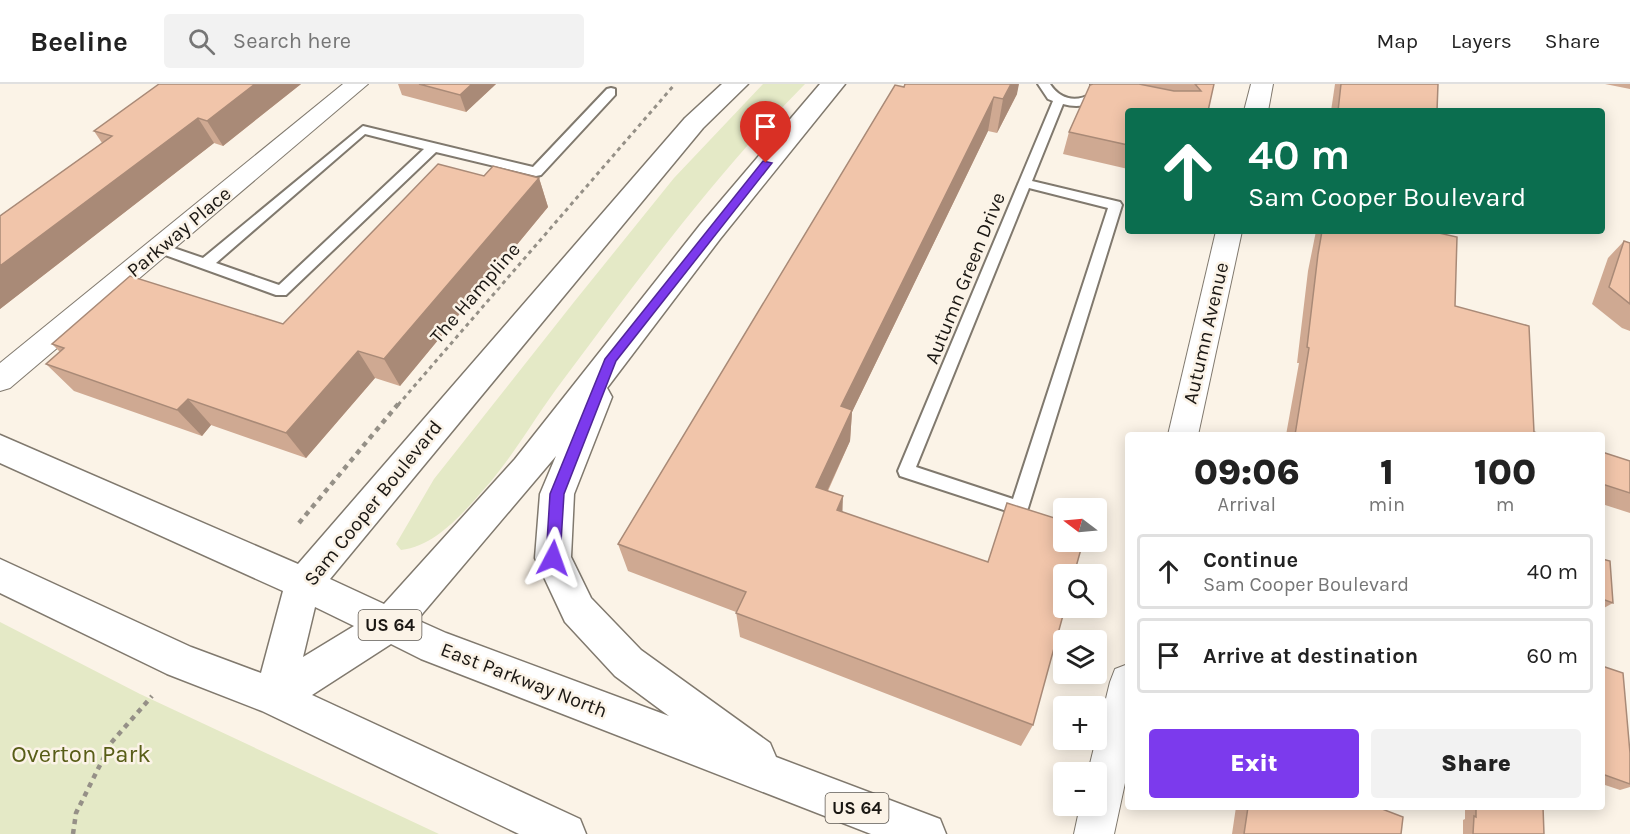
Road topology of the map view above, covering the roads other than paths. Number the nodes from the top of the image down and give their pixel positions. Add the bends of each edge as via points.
1 (357, 84) edge
2 (736, 84) edge
3 (833, 84) edge
4 (1044, 84) edge
5 (1262, 84) edge
6 (1101, 91) edge
7 (611, 92) dead end
8 (1059, 100) junction
9 (1257, 108) edge
10 (433, 147) junction
11 (1025, 183) junction
12 (1228, 234) edge
13 (159, 248) junction
14 (206, 264) junction
15 (611, 359) junction
16 (0, 380) edge
17 (1184, 432) edge
18 (0, 448) edge
19 (0, 575) edge
20 (303, 584) junction
21 (389, 625) junction
22 (1125, 695) edge
23 (274, 697) junction
24 (789, 781) junction
25 (565, 834) edge
26 (925, 834) edge
27 (1094, 834) edge

1 - 13 street, Parkway Place
2 - 20 main road, Sam Cooper Boulevard via 694,123
3 - 15 main road
4 - 8 lane via 1047,92
5 - 9 street
6 - 8 lane via 1085,102
7 - 10 lane via 536,172
8 - 11 lane, Autumn Green Drive
10 - 14 lane via 363,130
10 - 14 lane via 281,291
11 - 11 lane, Autumn Green Drive via 1115,206 1019,508 906,471
12 - 17 street, Autumn Avenue
13 - 14 lane
13 - 16 street, Parkway Place
15 - 21 main road via 527,470
15 - 24 main road via 557,494 553,558 578,610 628,663
18 - 20 main road, East Parkway North / US 64
19 - 23 main road via 180,661
20 - 21 main road, East Parkway North / US 64
20 - 23 main road, Sam Cooper Boulevard
21 - 23 main road
21 - 24 main road, East Parkway North / US 64 via 434,646
22 - 27 street
23 - 25 main road
24 - 26 main road, East Parkway North / US 64

